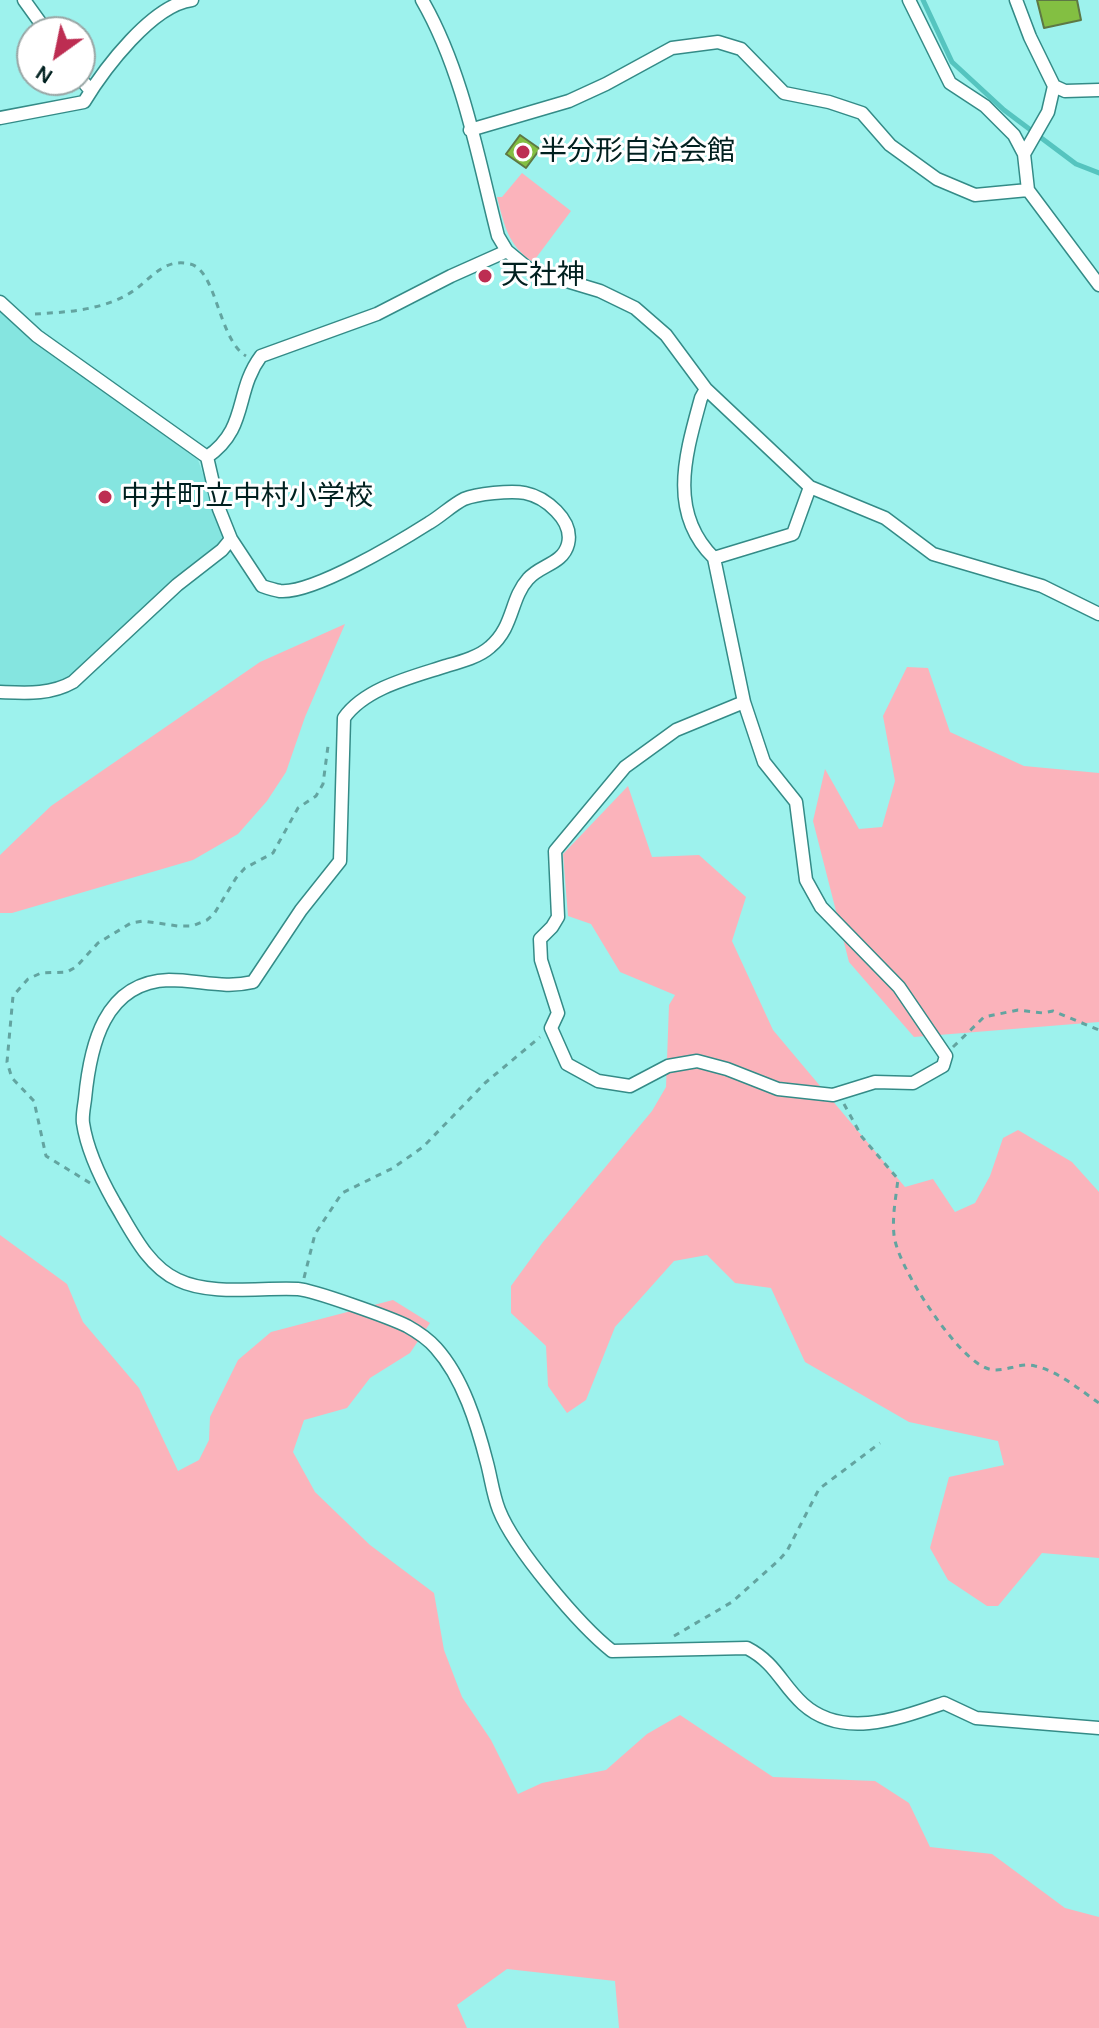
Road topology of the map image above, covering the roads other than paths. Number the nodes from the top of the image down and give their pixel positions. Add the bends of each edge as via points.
1 (189, 0) edge
2 (422, 0) edge
3 (909, 0) edge
4 (1016, 0) edge
5 (96, 84) edge
6 (1054, 86) junction
7 (1099, 90) edge
8 (88, 96) edge
9 (0, 118) edge
10 (470, 130) junction
11 (1024, 154) junction
12 (1028, 190) junction
13 (507, 251) junction
14 (1099, 285) edge
15 (0, 302) edge
16 (706, 389) junction
17 (207, 457) junction
18 (810, 487) junction
19 (231, 539) junction
20 (714, 558) junction
21 (1099, 614) edge
22 (0, 692) edge
23 (744, 702) junction
24 (1099, 1728) edge

1 - 5 street via 151,22
2 - 10 street via 437,25
3 - 11 street via 950,83 995,116
4 - 6 street
6 - 7 street via 1065,91
6 - 11 street via 1048,112
8 - 9 street via 84,102
10 - 12 street via 569,101 672,48 718,42 741,49 784,93 862,113 890,145 937,179 975,195
10 - 13 street via 498,236
11 - 12 street
12 - 14 street
13 - 16 street via 530,270 600,291 635,308 666,335
13 - 17 street via 377,314 261,356 249,372 236,424 222,447
15 - 17 street via 37,336
16 - 18 street
16 - 20 street via 684,462 685,501 686,513
17 - 19 street
18 - 20 street via 793,534
18 - 21 street via 885,518 933,554 1042,586
19 - 22 street via 73,682 41,693
19 - 24 street via 262,586 282,591 360,562 465,498 525,493 545,501 569,533 564,552 519,590 512,617 490,648 374,693 354,704 344,718 340,861 253,982 234,987 168,980 141,986 116,1001 96,1034 83,1122 106,1188 144,1252 176,1280 226,1289 301,1289 407,1326 434,1346 461,1386 499,1510 529,1558 612,1651 747,1648 765,1657 804,1705 827,1718 870,1725 944,1703 976,1718
20 - 23 street
23 - 23 street via 676,730 625,767 555,851 558,917 540,939 558,1013 551,1028 567,1064 598,1081 630,1086 668,1066 697,1061 778,1089 839,1094 875,1082 913,1083 943,1066 946,1056 899,987 821,907 806,880 796,802 764,762

